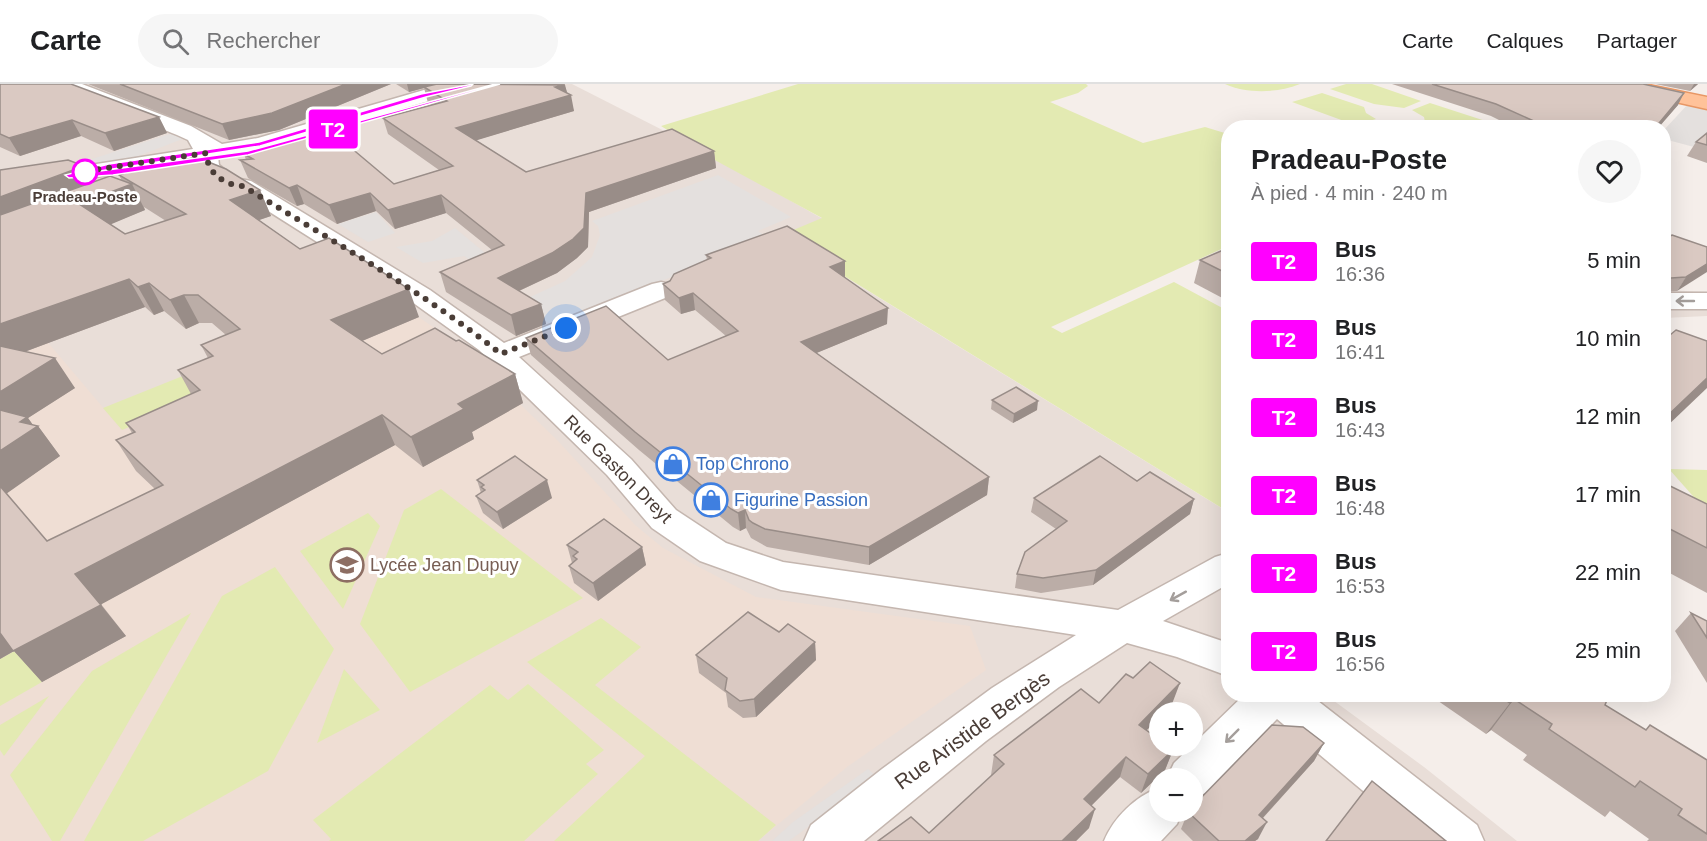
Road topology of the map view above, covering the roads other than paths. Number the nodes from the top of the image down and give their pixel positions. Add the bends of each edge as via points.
1 (68, 84) edge
2 (1619, 84) edge
3 (478, 85) edge
4 (437, 87) edge
5 (1704, 100) edge
6 (207, 153) junction
7 (144, 184) edge
8 (0, 186) edge
9 (661, 290) edge
10 (1671, 301) edge
11 (1707, 301) edge
12 (501, 354) junction
13 (1221, 571) edge
14 (1122, 627) junction
15 (1221, 657) edge
16 (1267, 702) edge
17 (1285, 702) edge
18 (1200, 768) edge
19 (1149, 820) edge
20 (828, 841) edge
21 (1128, 841) edge
22 (1460, 841) edge

1 - 6 street via 187,132
2 - 5 main road
3 - 4 street
3 - 6 street via 265,149
4 - 6 street via 260,144
6 - 7 street via 176,172
6 - 8 street via 113,172
6 - 12 street, Rue Gaston Dreyt via 208,166 223,180 243,186 421,296
9 - 12 street
11 -> 10 street
12 - 14 street, Rue Gaston Dreyt via 619,467 664,519 730,560 781,576
13 -> 14 street, Rue Aristide Bergès
14 - 15 street, Rue Gaston Dreyt via 1185,643
14 - 20 street, Rue Aristide Bergès via 904,777
16 -> 18 street
17 - 22 street
19 - 21 street

